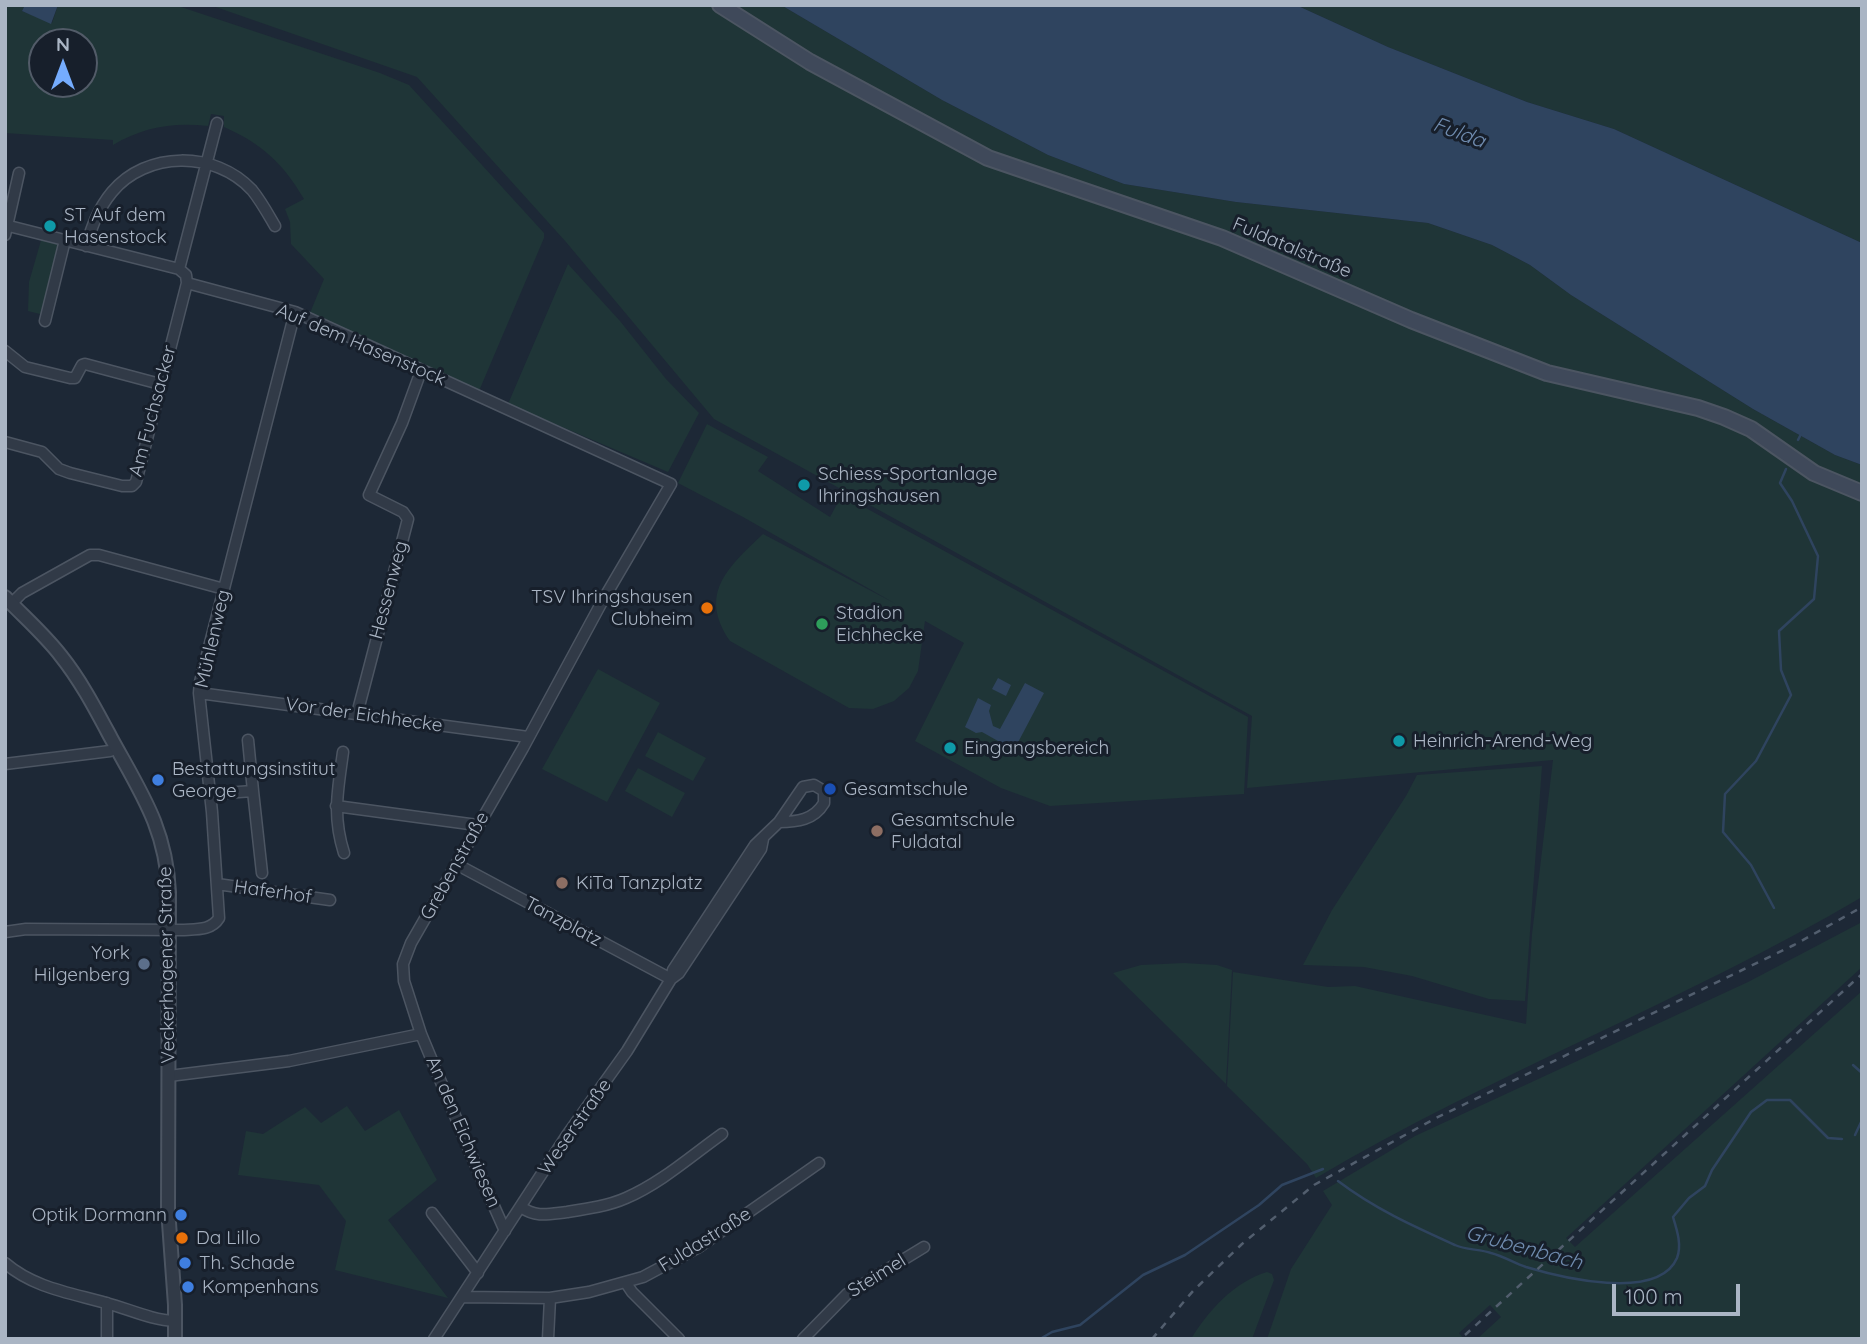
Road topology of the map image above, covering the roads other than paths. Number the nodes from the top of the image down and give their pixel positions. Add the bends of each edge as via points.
1 (720, 5) edge
2 (217, 123) dead end
3 (206, 164) junction
4 (19, 173) dead end
5 (275, 226) dead end
6 (6, 229) edge
7 (65, 240) junction
8 (86, 246) junction
9 (179, 269) junction
10 (187, 283) junction
11 (295, 312) junction
12 (45, 321) dead end
13 (5, 351) edge
14 (421, 371) junction
15 (160, 384) junction
16 (5, 442) edge
17 (671, 484) joint
18 (1862, 493) edge
19 (224, 589) junction
20 (8, 601) edge
21 (199, 693) junction
22 (357, 714) junction
23 (528, 737) junction
24 (248, 740) dead end
25 (116, 748) junction
26 (343, 752) dead end
27 (5, 764) edge
28 (253, 791) junction
29 (210, 794) junction
30 (336, 806) junction
31 (779, 822) junction
32 (477, 825) junction
33 (344, 853) dead end
34 (456, 864) junction
35 (262, 873) dead end
36 (218, 884) junction
37 (330, 900) dead end
38 (169, 930) junction
39 (5, 932) edge
40 (671, 979) junction
41 (421, 1034) junction
42 (169, 1076) junction
43 (722, 1134) dead end
44 (819, 1163) dead end
45 (521, 1207) junction
46 (432, 1213) dead end
47 (505, 1231) junction
48 (924, 1247) dead end
49 (5, 1263) edge
50 (478, 1273) junction
51 (626, 1283) junction
52 (462, 1297) junction
53 (551, 1298) junction
54 (107, 1303) junction
55 (175, 1321) junction
56 (107, 1339) edge
57 (174, 1339) edge
58 (434, 1339) edge
59 (548, 1339) edge
60 (679, 1339) edge
61 (803, 1339) edge

1 - 18 main road, Fuldatalstraße via 810,62 988,158 1222,238 1547,373 1724,417 1751,429 1814,472
2 - 3 street
3 - 5 street via 251,189
3 - 8 street via 187,159 165,162 134,174 113,190 96,214
3 - 9 street
4 - 6 street
6 - 7 street
7 - 8 street
7 - 12 street
8 - 9 street
9 - 10 street
10 - 11 street, Auf dem Hasenstock
10 - 15 street, Am Fuchsacker
11 - 14 street, Auf dem Hasenstock
11 - 19 street, Mühlenweg
13 - 15 street via 25,367 70,378 85,364
14 - 17 street, Auf dem Hasenstock
14 - 22 street, Hessenweg via 369,495 408,519
15 - 16 street, Am Fuchsacker via 136,482 129,488 59,469 42,452
17 - 23 street, Grebenstraße
19 - 20 street via 90,555
19 - 21 street, Mühlenweg
20 - 25 street, Veckerhagener Straße via 68,666
21 - 22 street, Vor der Eichhecke
21 - 29 street, Mühlenweg
22 - 23 street, Vor der Eichhecke
23 - 32 street, Grebenstraße
24 - 28 street
25 - 27 street
25 - 38 street, Veckerhagener Straße via 147,802 162,842
26 - 30 street
28 - 29 street
28 - 35 street
29 - 36 street, Mühlenweg
30 - 32 street
30 - 33 street
31 - 31 street, Weserstraße via 810,818 820,810 825,795 821,787 803,787
31 - 40 street, Weserstraße via 755,845
32 - 34 street, Grebenstraße
34 - 40 street, Tanzplatz
34 - 41 street, Grebenstraße via 403,964
36 - 37 street, Haferhof
36 - 38 street, Mühlenweg via 215,925
38 - 39 street
38 - 42 street, Veckerhagener Straße
40 - 45 street, Weserstraße
41 - 42 street via 289,1061
41 - 47 street, An den Eichwiesen
42 - 55 street, Veckerhagener Straße via 168,1238
43 - 45 street via 627,1198 541,1216
44 - 51 street, Fuldastraße via 699,1247
45 - 47 street, Weserstraße
46 - 50 street
47 - 50 street, Weserstraße
48 - 61 street, Steimel via 847,1294
49 - 54 street via 59,1292
50 - 52 street, Weserstraße
51 - 53 street, Fuldastraße
51 - 60 street
52 - 53 street, Fuldastraße
52 - 58 street
53 - 59 street
54 - 55 street
54 - 56 street
55 - 57 street, Veckerhagener Straße

